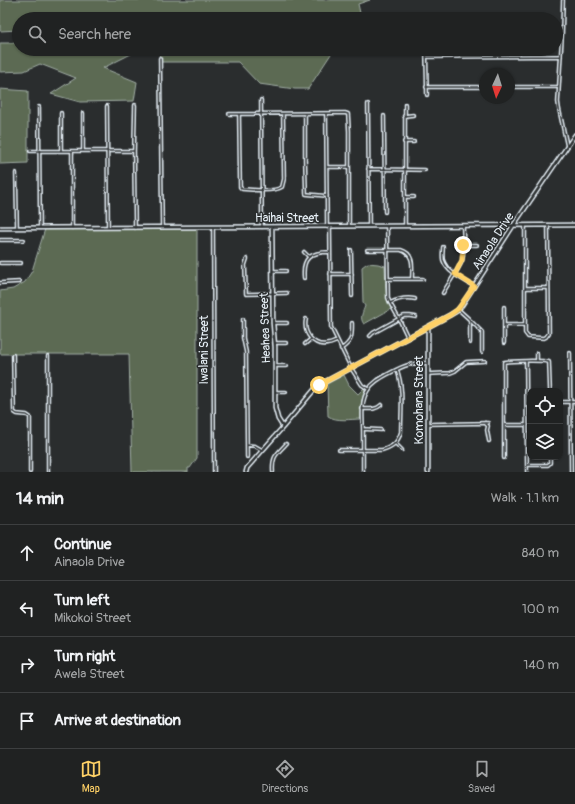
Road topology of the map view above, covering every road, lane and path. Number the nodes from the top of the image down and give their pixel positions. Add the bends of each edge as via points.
1 (563, 0) edge
2 (563, 12) edge
3 (561, 56) joint
4 (426, 57) joint
5 (160, 58) dead end
6 (426, 87) junction
7 (479, 87) edge
8 (515, 87) edge
9 (559, 87) junction
10 (426, 95) dead end
11 (261, 100) dead end
12 (368, 104) dead end
13 (405, 104) dead end
14 (134, 105) dead end
15 (107, 106) dead end
16 (40, 107) dead end
17 (61, 113) dead end
18 (83, 113) dead end
19 (229, 114) dead end
20 (239, 114) junction
21 (261, 114) junction
22 (283, 114) junction
23 (305, 114) junction
24 (326, 114) junction
25 (384, 116) dead end
26 (404, 116) junction
27 (413, 116) dead end
28 (575, 135) edge
29 (404, 142) junction
30 (414, 142) dead end
31 (567, 146) junction
32 (30, 151) dead end
33 (39, 151) junction
34 (61, 151) junction
35 (72, 151) junction
36 (83, 151) junction
37 (107, 151) junction
38 (134, 151) junction
39 (327, 167) junction
40 (348, 167) junction
41 (368, 169) junction
42 (384, 170) junction
43 (405, 170) junction
44 (425, 170) dead end
45 (16, 173) dead end
46 (262, 190) junction
47 (327, 196) junction
48 (405, 197) junction
49 (414, 198) dead end
50 (385, 212) dead end
51 (548, 225) junction
52 (575, 225) edge
53 (329, 226) junction
54 (349, 226) junction
55 (369, 226) junction
56 (387, 226) junction
57 (405, 226) junction
58 (463, 226) junction
59 (506, 226) junction
60 (513, 226) junction
61 (525, 226) junction
62 (162, 227) junction
63 (213, 227) junction
64 (262, 227) junction
65 (272, 227) junction
66 (0, 228) edge
67 (17, 228) junction
68 (40, 228) junction
69 (72, 228) junction
70 (108, 228) junction
71 (135, 228) junction
72 (510, 232) junction
73 (0, 240) edge
74 (24, 240) dead end
75 (463, 245) junction
76 (477, 245) dead end
77 (443, 247) dead end
78 (352, 250) dead end
79 (367, 250) dead end
80 (388, 250) junction
81 (304, 252) dead end
82 (330, 252) junction
83 (309, 257) junction
84 (247, 259) dead end
85 (0, 263) edge
86 (21, 263) dead end
87 (272, 271) junction
88 (286, 271) dead end
89 (330, 274) junction
90 (352, 274) junction
91 (455, 274) junction
92 (304, 278) dead end
93 (388, 279) junction
94 (412, 279) junction
95 (424, 279) dead end
96 (0, 282) edge
97 (19, 282) dead end
98 (474, 286) junction
99 (525, 288) junction
100 (548, 288) junction
101 (272, 293) junction
102 (287, 293) dead end
103 (443, 293) dead end
104 (352, 296) dead end
105 (415, 298) dead end
106 (390, 303) junction
107 (504, 307) dead end
108 (458, 309) junction
109 (416, 317) dead end
110 (242, 319) dead end
111 (306, 319) dead end
112 (399, 319) junction
113 (470, 320) junction
114 (273, 323) junction
115 (287, 323) dead end
116 (352, 323) dead end
117 (504, 325) junction
118 (525, 325) junction
119 (428, 328) junction
120 (370, 336) dead end
121 (408, 338) junction
122 (311, 339) junction
123 (337, 341) junction
124 (286, 342) dead end
125 (275, 343) junction
126 (470, 343) dead end
127 (504, 343) dead end
128 (305, 344) dead end
129 (341, 349) junction
130 (482, 352) dead end
131 (537, 353) dead end
132 (570, 353) dead end
133 (13, 355) dead end
134 (48, 356) dead end
135 (485, 361) dead end
136 (537, 361) junction
137 (526, 362) junction
138 (428, 363) junction
139 (275, 366) junction
140 (287, 366) dead end
141 (351, 368) junction
142 (396, 370) junction
143 (428, 374) junction
144 (550, 388) edge
145 (368, 389) junction
146 (275, 392) junction
147 (286, 392) dead end
148 (563, 402) edge
149 (571, 402) junction
150 (575, 402) edge
151 (381, 405) dead end
152 (362, 409) junction
153 (428, 424) junction
154 (504, 425) junction
155 (527, 425) joint
156 (284, 427) junction
157 (363, 430) junction
158 (381, 430) dead end
159 (489, 441) dead end
160 (286, 444) dead end
161 (396, 444) junction
162 (247, 445) junction
163 (262, 450) junction
164 (339, 450) dead end
165 (363, 450) junction
166 (402, 450) dead end
167 (247, 457) dead end
168 (504, 458) dead end
169 (527, 460) edge
170 (550, 460) edge
171 (527, 465) junction
172 (30, 472) edge
173 (48, 472) edge
174 (214, 472) edge
175 (246, 472) edge
176 (273, 472) edge
177 (363, 472) edge
178 (428, 472) edge
179 (528, 472) edge
180 (572, 472) edge

1 - 2 street
3 - 4 street
3 - 9 street
4 - 6 street
5 - 62 street
6 - 7 street
6 - 10 street
8 - 9 street
9 - 31 street via 559,109
11 - 21 street
12 - 41 street
13 - 26 street
14 - 38 street
15 - 37 street
16 - 33 street
17 - 34 street
18 - 36 street
19 - 20 street
20 - 21 street
20 - 46 street via 240,187
21 - 22 street
21 - 46 street
22 - 23 street
22 - 46 street via 283,185 281,189
23 - 24 street
23 - 47 street via 306,194
24 - 39 street
24 - 40 street via 348,114
25 - 42 street
26 - 27 street
26 - 29 street
28 - 31 street, Ainaola Drive
29 - 30 street
29 - 43 street
31 - 60 street, Ainaola Drive
32 - 33 street
33 - 34 street
33 - 68 street
34 - 35 street
35 - 36 street
35 - 69 street
36 - 37 street
37 - 38 street
37 - 70 street
38 - 71 street
39 - 40 street
39 - 47 street
40 - 54 street
41 - 42 street
41 - 55 street
42 - 43 street
42 - 50 street
43 - 44 street
43 - 48 street
45 - 67 street
46 - 64 street
47 - 53 street
48 - 49 street
48 - 57 street
51 - 52 street, Haihai Street
51 - 61 street, Haihai Street
51 - 100 street
53 - 54 street, Haihai Street
53 - 65 street, Haihai Street
53 - 82 street
54 - 55 street, Haihai Street
55 - 56 street, Haihai Street
56 - 57 street, Haihai Street
56 - 80 street
57 - 58 street, Haihai Street
58 - 59 street, Haihai Street
58 - 75 street
59 - 60 street, Haihai Street
59 - 72 street
60 - 61 street, Haihai Street
60 - 72 street, Ainaola Drive
61 - 99 street
62 - 63 street, Haihai Street
62 - 71 street, Haihai Street
63 - 64 street, Haihai Street
63 - 174 street, Iwalani Street
64 - 65 street, Haihai Street
65 - 87 street, Heahea Street
66 - 67 street, Haihai Street
67 - 68 street, Haihai Street
68 - 69 street, Haihai Street
69 - 70 street, Haihai Street
70 - 71 street, Haihai Street
72 - 98 street, Ainaola Drive
73 - 74 street
75 - 76 street
75 - 91 street via 462,260
77 - 91 street via 444,262
78 - 90 street
79 - 80 street
80 - 93 street
80 - 94 street via 401,250 409,255 412,261
81 - 83 street
82 - 83 street via 318,252
82 - 89 street
83 - 92 street via 304,266
84 - 101 street via 246,294
85 - 86 street
87 - 88 street
87 - 101 street, Heahea Street
89 - 90 street
89 - 123 street via 330,323
90 - 104 street
91 - 98 street
91 - 103 street
93 - 94 street
93 - 106 street
94 - 95 street
96 - 97 street
98 - 108 street, Ainaola Drive
99 - 100 street
99 - 118 street
100 - 118 street via 548,335 544,338 528,337
101 - 102 street
101 - 114 street, Heahea Street
105 - 106 street via 397,299
106 - 112 street
107 - 117 street
108 - 113 street
108 - 119 street, Ainaola Drive
109 - 112 street via 407,316
110 - 162 street via 246,352
111 - 122 street via 306,330
112 - 120 street
112 - 121 street
113 - 126 street
113 - 130 street via 482,332
114 - 115 street
114 - 125 street, Heahea Street
116 - 129 street via 352,338
117 - 118 street
117 - 127 street
119 - 121 street, Ainaola Drive
119 - 138 street, Komohana Street
121 - 141 street, Ainaola Drive
122 - 123 street via 322,344
122 - 128 street
123 - 129 street
124 - 125 street
125 - 139 street, Heahea Street
129 - 141 street
131 - 136 street
132 - 149 street
133 - 172 street via 14,412 30,417
134 - 173 street
135 - 143 street via 466,362 450,373
136 - 137 street
136 - 144 street via 547,361 550,364
137 - 154 street via 504,362
137 - 155 street
138 - 142 street via 409,364
138 - 143 street, Komohana Street
139 - 140 street
139 - 146 street, Heahea Street
141 - 145 street via 362,385
141 - 156 street, Ainaola Drive via 319,385
142 - 145 street
142 - 161 street via 401,385 401,432
143 - 153 street, Komohana Street
145 - 152 street
146 - 147 street
146 - 156 street, Heahea Street via 276,413
148 - 149 street
149 - 150 street
149 - 180 street
151 - 152 street via 374,409
152 - 157 street
153 - 159 street via 486,423
153 - 178 street, Komohana Street
154 - 155 street
154 - 168 street
156 - 163 street, Ainaola Drive
157 - 158 street
157 - 165 street
160 - 176 street via 274,458
161 - 165 street via 388,449
161 - 166 street
162 - 163 street
162 - 167 street
163 - 175 street, Ainaola Drive
164 - 165 street
165 - 177 street
169 - 171 street
170 - 171 street via 548,465
171 - 179 street

